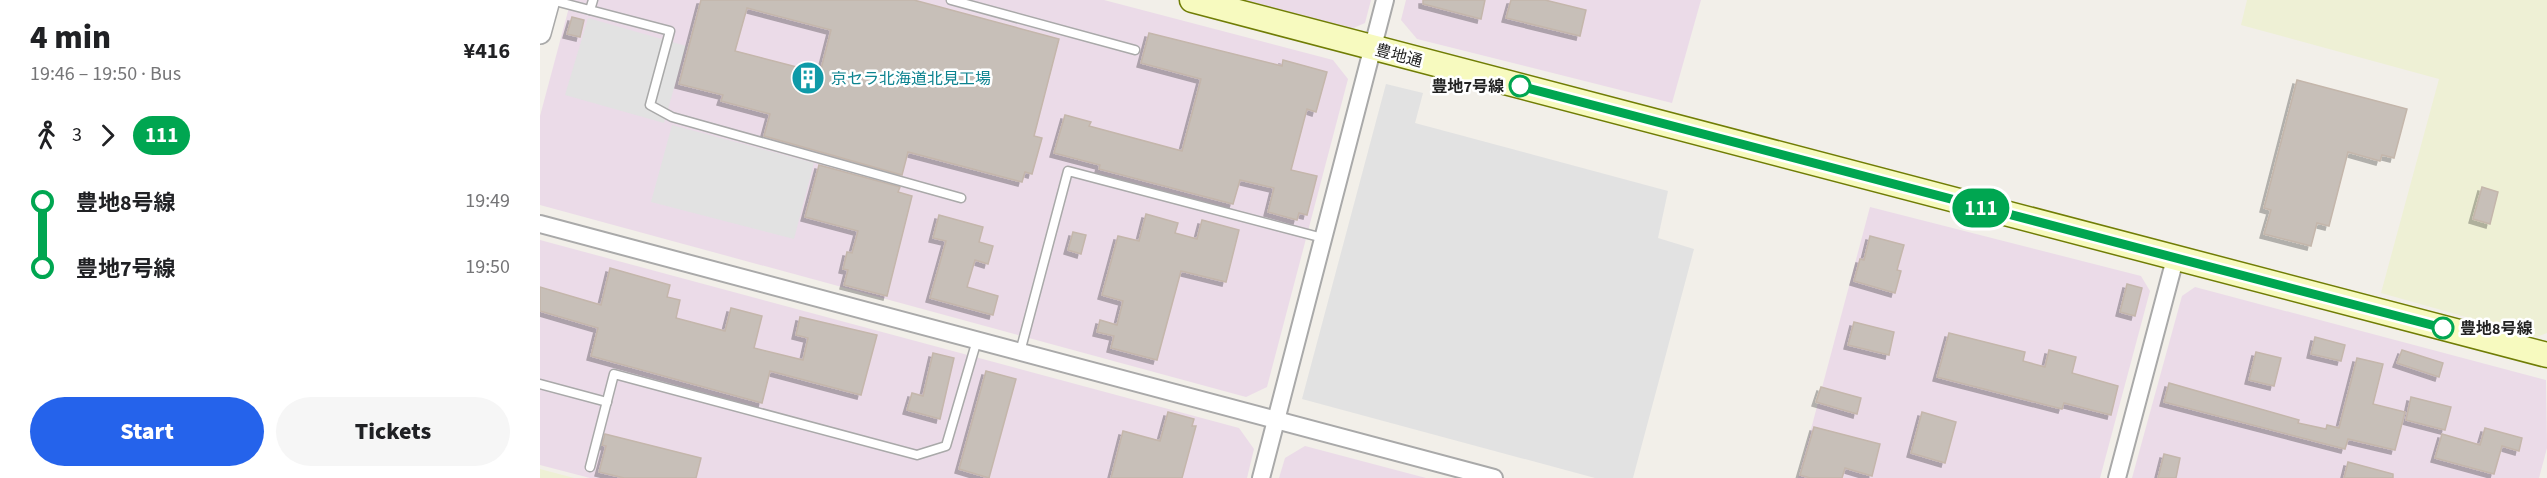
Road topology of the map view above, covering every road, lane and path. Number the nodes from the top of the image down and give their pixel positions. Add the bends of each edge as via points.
1 (550, 0) edge
2 (593, 0) edge
3 (951, 0) edge
4 (1192, 0) edge
5 (1385, 0) edge
6 (590, 10) junction
7 (540, 33) edge
8 (1372, 47) junction
9 (1135, 50) dead end
10 (962, 198) dead end
11 (540, 224) edge
12 (1323, 238) junction
13 (2175, 259) junction
14 (976, 340) junction
15 (1020, 351) junction
16 (2547, 355) edge
17 (540, 384) edge
18 (607, 402) junction
19 (1276, 419) junction
20 (590, 467) dead end
21 (1486, 477) edge
22 (1261, 478) edge
23 (2117, 478) edge

1 - 6 lane
1 - 7 street
2 - 6 lane
3 - 9 lane
4 - 8 main road, 豊地通
5 - 8 street
6 - 10 lane via 670,31 650,105 672,117
8 - 12 street
8 - 13 main road, 豊地通
11 - 14 street
12 - 15 lane via 1068,171
12 - 19 street
13 - 16 main road, 豊地通
13 - 23 street
14 - 15 street
14 - 18 lane via 946,446 917,455 614,374
15 - 19 street
17 - 18 lane
18 - 20 lane
19 - 21 street
19 - 22 street

